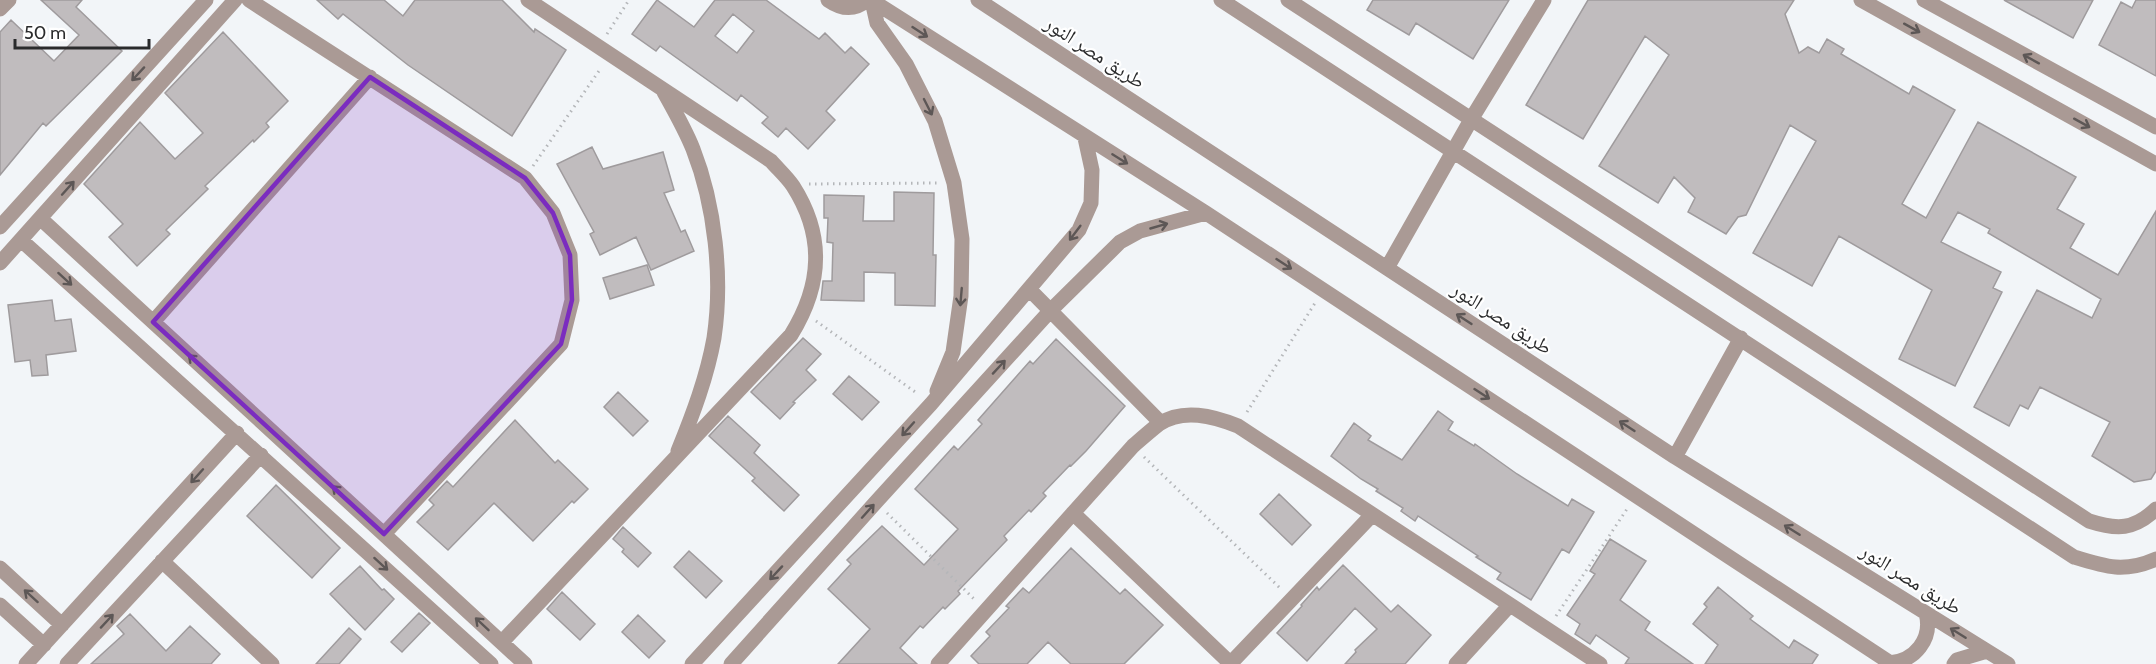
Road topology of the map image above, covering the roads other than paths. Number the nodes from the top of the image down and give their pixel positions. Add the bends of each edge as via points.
1 (9, 0) edge
2 (206, 0) edge
3 (235, 0) edge
4 (249, 0) edge
5 (528, 0) edge
6 (828, 0) edge
7 (870, 0) edge
8 (978, 0) edge
9 (1221, 0) edge
10 (1288, 0) edge
11 (1544, 0) edge
12 (1861, 0) edge
13 (1924, 0) edge
14 (0, 9) edge
15 (370, 77) junction
16 (122, 92) junction
17 (664, 92) junction
18 (140, 108) junction
19 (1472, 118) junction
20 (2156, 127) edge
21 (1085, 138) junction
22 (1453, 151) junction
23 (2156, 164) edge
24 (1206, 213) junction
25 (41, 219) junction
26 (0, 226) edge
27 (21, 240) junction
28 (0, 263) edge
29 (1387, 268) junction
30 (1029, 289) junction
31 (1051, 310) junction
32 (153, 322) junction
33 (1741, 338) junction
34 (931, 404) junction
35 (1161, 423) junction
36 (237, 433) junction
37 (261, 454) junction
38 (1675, 457) junction
39 (675, 459) junction
40 (2156, 509) edge
41 (1073, 513) junction
42 (1372, 515) junction
43 (826, 519) junction
44 (384, 534) junction
45 (846, 536) junction
46 (2156, 559) edge
47 (162, 561) junction
48 (0, 568) edge
49 (0, 605) edge
50 (1509, 606) junction
51 (1926, 614) junction
52 (62, 625) junction
53 (502, 642) junction
54 (44, 645) junction
55 (1987, 651) junction
56 (267, 662) edge
57 (486, 662) edge
58 (1891, 663) edge
59 (26, 664) edge
60 (67, 664) edge
61 (525, 664) edge
62 (692, 664) edge
63 (731, 664) edge
64 (938, 664) edge
65 (1230, 664) edge
66 (1456, 664) edge
67 (1600, 664) edge
68 (1954, 664) edge
69 (2008, 664) edge

1 - 14 street
2 -> 16 street
3 - 18 street
4 - 15 street
5 - 17 street
6 - 7 street via 848,8
7 -> 21 street
7 -> 34 street via 877,23 906,64 935,121 954,183 962,239 962,296 953,352
8 - 29 street, طريق مصر النور
9 - 22 street
10 - 19 street
11 - 19 street
12 -> 23 street
20 -> 13 street
15 - 32 street
15 - 44 street via 525,178 554,213 570,255 572,300 561,344
16 - 18 street
16 - 26 street
17 - 39 street via 693,149 711,210 717,274 714,337 699,399
17 - 39 street via 771,161 792,184 812,225 817,270 805,313 792,335
25 -> 18 street
19 - 22 street
19 - 40 street via 2089,521 2109,528 2128,526 2146,519
21 -> 24 street
21 -> 30 street via 1092,170 1090,203 1079,230
22 - 29 street
22 - 33 street
31 -> 24 street via 1120,242 1140,231
24 -> 58 street
25 - 27 street
25 - 32 street
27 - 28 street
27 -> 36 street
38 -> 29 street, طريق مصر النور
30 - 31 street
30 - 34 street
31 - 35 street
45 -> 31 street
44 -> 32 street
33 - 38 street
33 - 46 street via 2074,557 2106,567 2140,566
34 -> 43 street
35 - 41 street via 1133,446
35 - 42 street via 1186,415 1213,416 1238,426
36 - 37 street
36 -> 52 street
37 - 47 street
37 -> 57 street
51 -> 38 street, طريق مصر النور
39 - 53 street
41 - 64 street
41 - 65 street
42 - 50 street
42 - 65 street
43 - 45 street
43 -> 62 street
53 -> 44 street
45 - 63 street
47 - 56 street
60 -> 47 street
52 -> 48 street
49 - 54 street
50 - 66 street
50 - 67 street
55 -> 51 street, طريق مصر النور
51 - 58 street via 1927,634 1916,652
52 - 54 street
53 - 61 street
54 - 59 street
55 - 68 street
55 - 69 street, طريق مصر النور

